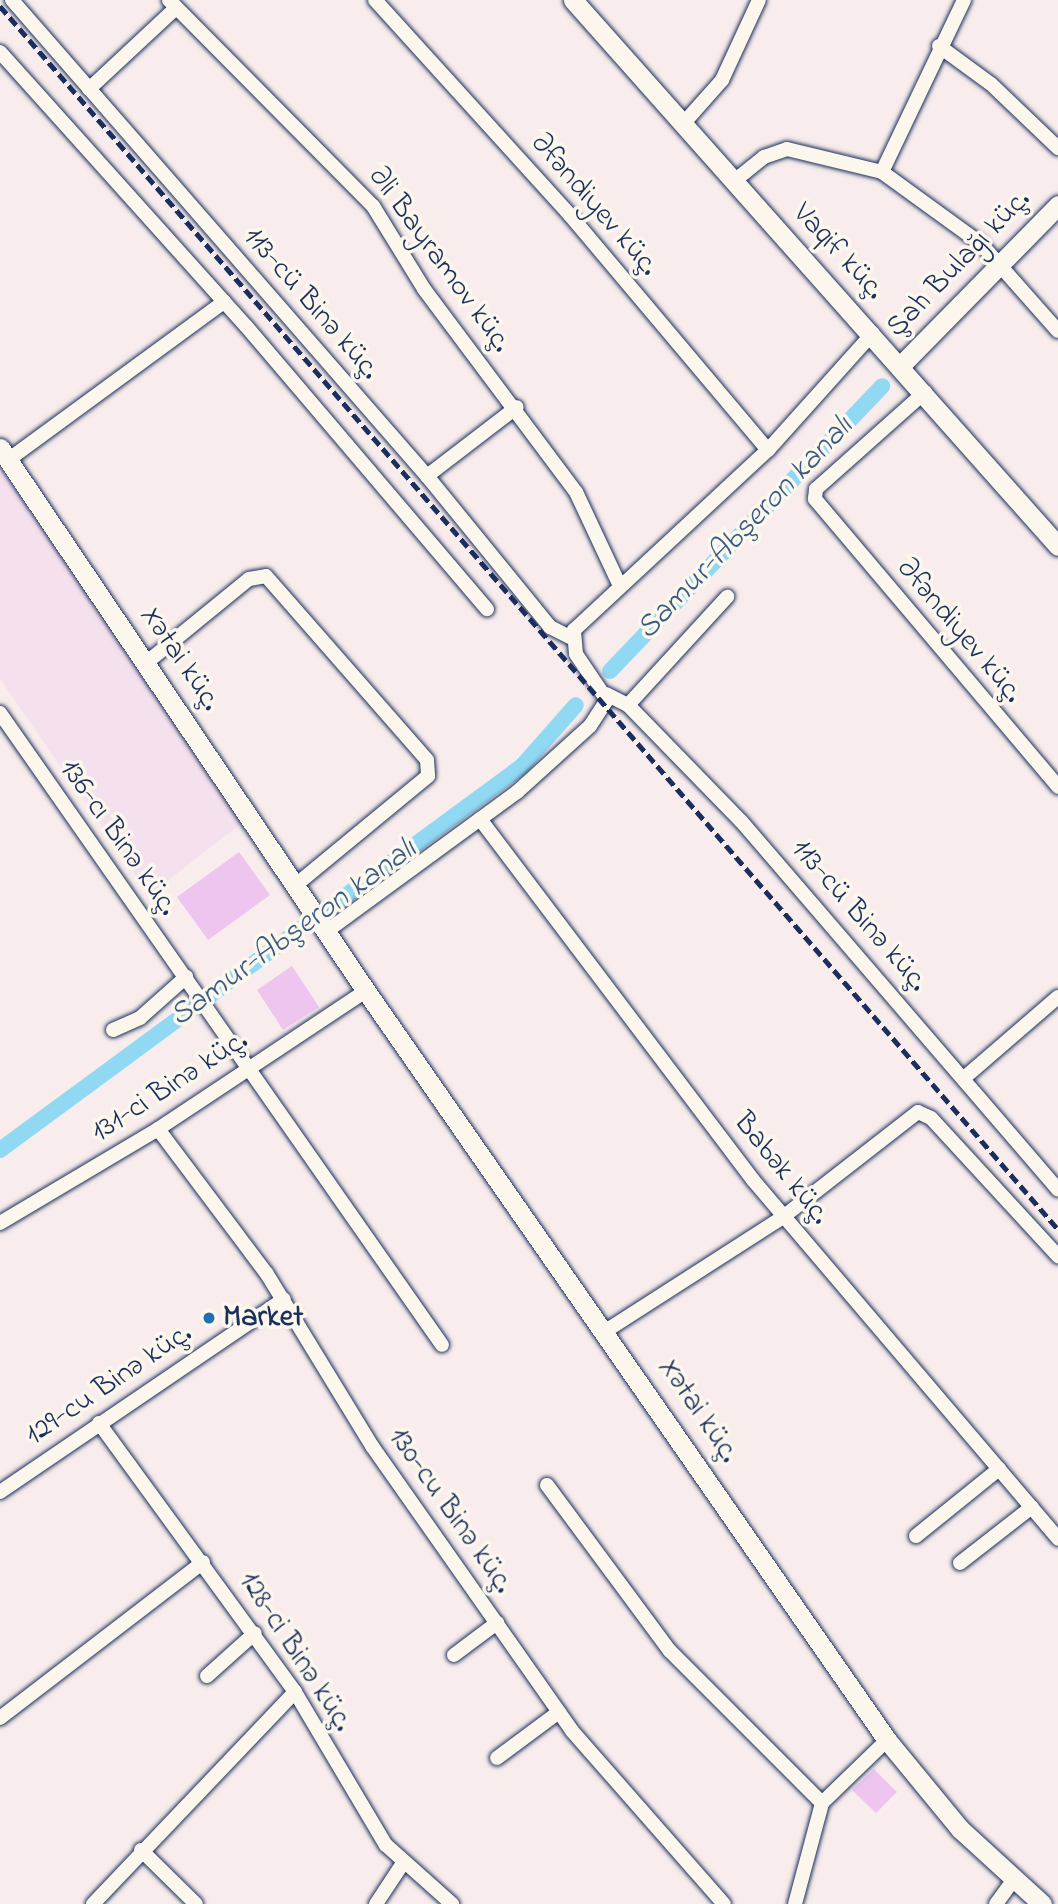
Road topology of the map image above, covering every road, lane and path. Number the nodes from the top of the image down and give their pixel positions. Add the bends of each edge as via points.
1 (12, 0) edge
2 (375, 0) edge
3 (573, 0) edge
4 (759, 0) edge
5 (964, 0) edge
6 (172, 4) edge
7 (939, 46) junction
8 (2, 60) edge
9 (89, 89) junction
10 (683, 124) junction
11 (1058, 148) edge
12 (881, 172) junction
13 (733, 182) junction
14 (1058, 205) edge
15 (999, 265) junction
16 (224, 302) junction
17 (1058, 331) edge
18 (873, 333) junction
19 (902, 364) junction
20 (925, 392) junction
21 (517, 407) junction
22 (768, 450) junction
23 (4, 454) edge
24 (427, 475) junction
25 (1058, 546) edge
26 (620, 586) junction
27 (727, 597) dead end
28 (487, 609) dead end
29 (572, 638) junction
30 (146, 663) junction
31 (606, 694) junction
32 (628, 705) junction
33 (0, 713) edge
34 (1058, 787) edge
35 (481, 818) junction
36 (296, 885) junction
37 (327, 931) junction
38 (186, 977) junction
39 (366, 991) junction
40 (1058, 997) edge
41 (113, 1030) dead end
42 (251, 1065) junction
43 (964, 1078) junction
44 (159, 1129) junction
45 (1058, 1189) edge
46 (783, 1217) junction
47 (0, 1223) edge
48 (1058, 1256) edge
49 (284, 1299) junction
50 (607, 1330) junction
51 (442, 1345) dead end
52 (99, 1423) junction
53 (999, 1469) junction
54 (547, 1485) dead end
55 (0, 1492) edge
56 (1032, 1507) junction
57 (916, 1536) dead end
58 (1058, 1539) edge
59 (203, 1562) junction
60 (960, 1563) dead end
61 (497, 1623) junction
62 (255, 1633) junction
63 (454, 1655) dead end
64 (207, 1676) dead end
65 (295, 1692) junction
66 (559, 1712) junction
67 (0, 1718) edge
68 (887, 1740) junction
69 (497, 1758) dead end
70 (822, 1803) junction
71 (141, 1850) junction
72 (403, 1863) junction
73 (1014, 1879) junction
74 (93, 1904) edge
75 (196, 1904) edge
76 (376, 1904) edge
77 (452, 1904) edge
78 (724, 1904) edge
79 (795, 1904) edge
80 (996, 1904) edge
81 (1042, 1904) edge

1 - 9 street, 113-cü Binə küç.
2 - 22 street, Əfəndiyev küç. via 570,215
3 - 10 street, Vaqif küç.
4 - 10 street via 722,80
5 - 7 street
6 - 9 street
6 - 21 street, Əli Bayramov küç. via 373,206 424,289
7 - 11 street via 991,84
7 - 12 street
8 - 16 street
9 - 24 street, 113-cü Binə küç.
10 - 13 street, Vaqif küç.
12 - 13 street via 787,149 764,156
12 - 15 street via 981,244
13 - 18 street, Vaqif küç.
14 - 15 street, Şah Bulağı küç.
15 - 17 street
15 - 19 street, Şah Bulağı küç.
16 - 23 street
16 - 28 street
18 - 19 street, Vaqif küç.
18 - 22 street
19 - 20 street, Vaqif küç.
20 - 25 street, Vaqif küç.
20 - 34 street, Əfəndiyev küç. via 816,489 815,499
21 - 24 street
21 - 26 street, Əli Bayramov küç. via 587,509
22 - 26 street
23 - 30 street, Xətai küç.
24 - 29 street, 113-cü Binə küç. via 550,626
26 - 29 street
27 - 32 street
29 - 31 street
30 - 36 street, Xətai küç.
30 - 36 street via 249,579 266,576 427,760 428,776
31 - 32 street, 113-cü Binə küç.
31 - 35 street via 604,710 584,732
32 - 43 street, 113-cü Binə küç. via 741,821
33 - 38 street, 136-cı Binə küç.
35 - 37 street
35 - 46 street, Babək küç.
36 - 37 street, Xətai küç.
37 - 39 street, Xətai küç.
38 - 41 street via 139,1018
38 - 42 street, 136-cı Binə küç.
39 - 42 street, 131-ci Binə küç.
39 - 50 street, Xətai küç.
40 - 43 street
42 - 44 street, 131-ci Binə küç.
42 - 51 street, 136-cı Binə küç.
43 - 45 street, 113-cü Binə küç.
44 - 47 street, 131-ci Binə küç.
44 - 49 street, 130-cu Binə küç.
46 - 48 street via 913,1114 931,1118
46 - 50 street
46 - 53 street, Babək küç.
49 - 52 street, 129-cu Binə küç.
49 - 61 street, 130-cu Binə küç. via 372,1446
50 - 68 street, Xətai küç.
52 - 55 street, 129-cu Binə küç.
52 - 59 street, 128-ci Binə küç.
53 - 56 street, Babək küç.
53 - 57 street
54 - 70 street via 670,1651
56 - 58 street, Babək küç.
56 - 60 street
59 - 62 street, 128-ci Binə küç.
59 - 67 street
61 - 63 street
61 - 66 street, 130-cu Binə küç.
62 - 64 street
62 - 65 street, 128-ci Binə küç.
65 - 71 street
65 - 72 street, 128-ci Binə küç. via 366,1816
66 - 69 street
66 - 78 street, 130-cu Binə küç.
68 - 70 street
68 - 73 street, Xətai küç. via 940,1807
70 - 79 street
71 - 74 street
71 - 75 street
72 - 76 street
72 - 77 street, 128-ci Binə küç.
73 - 80 street
73 - 81 street, Xətai küç.

